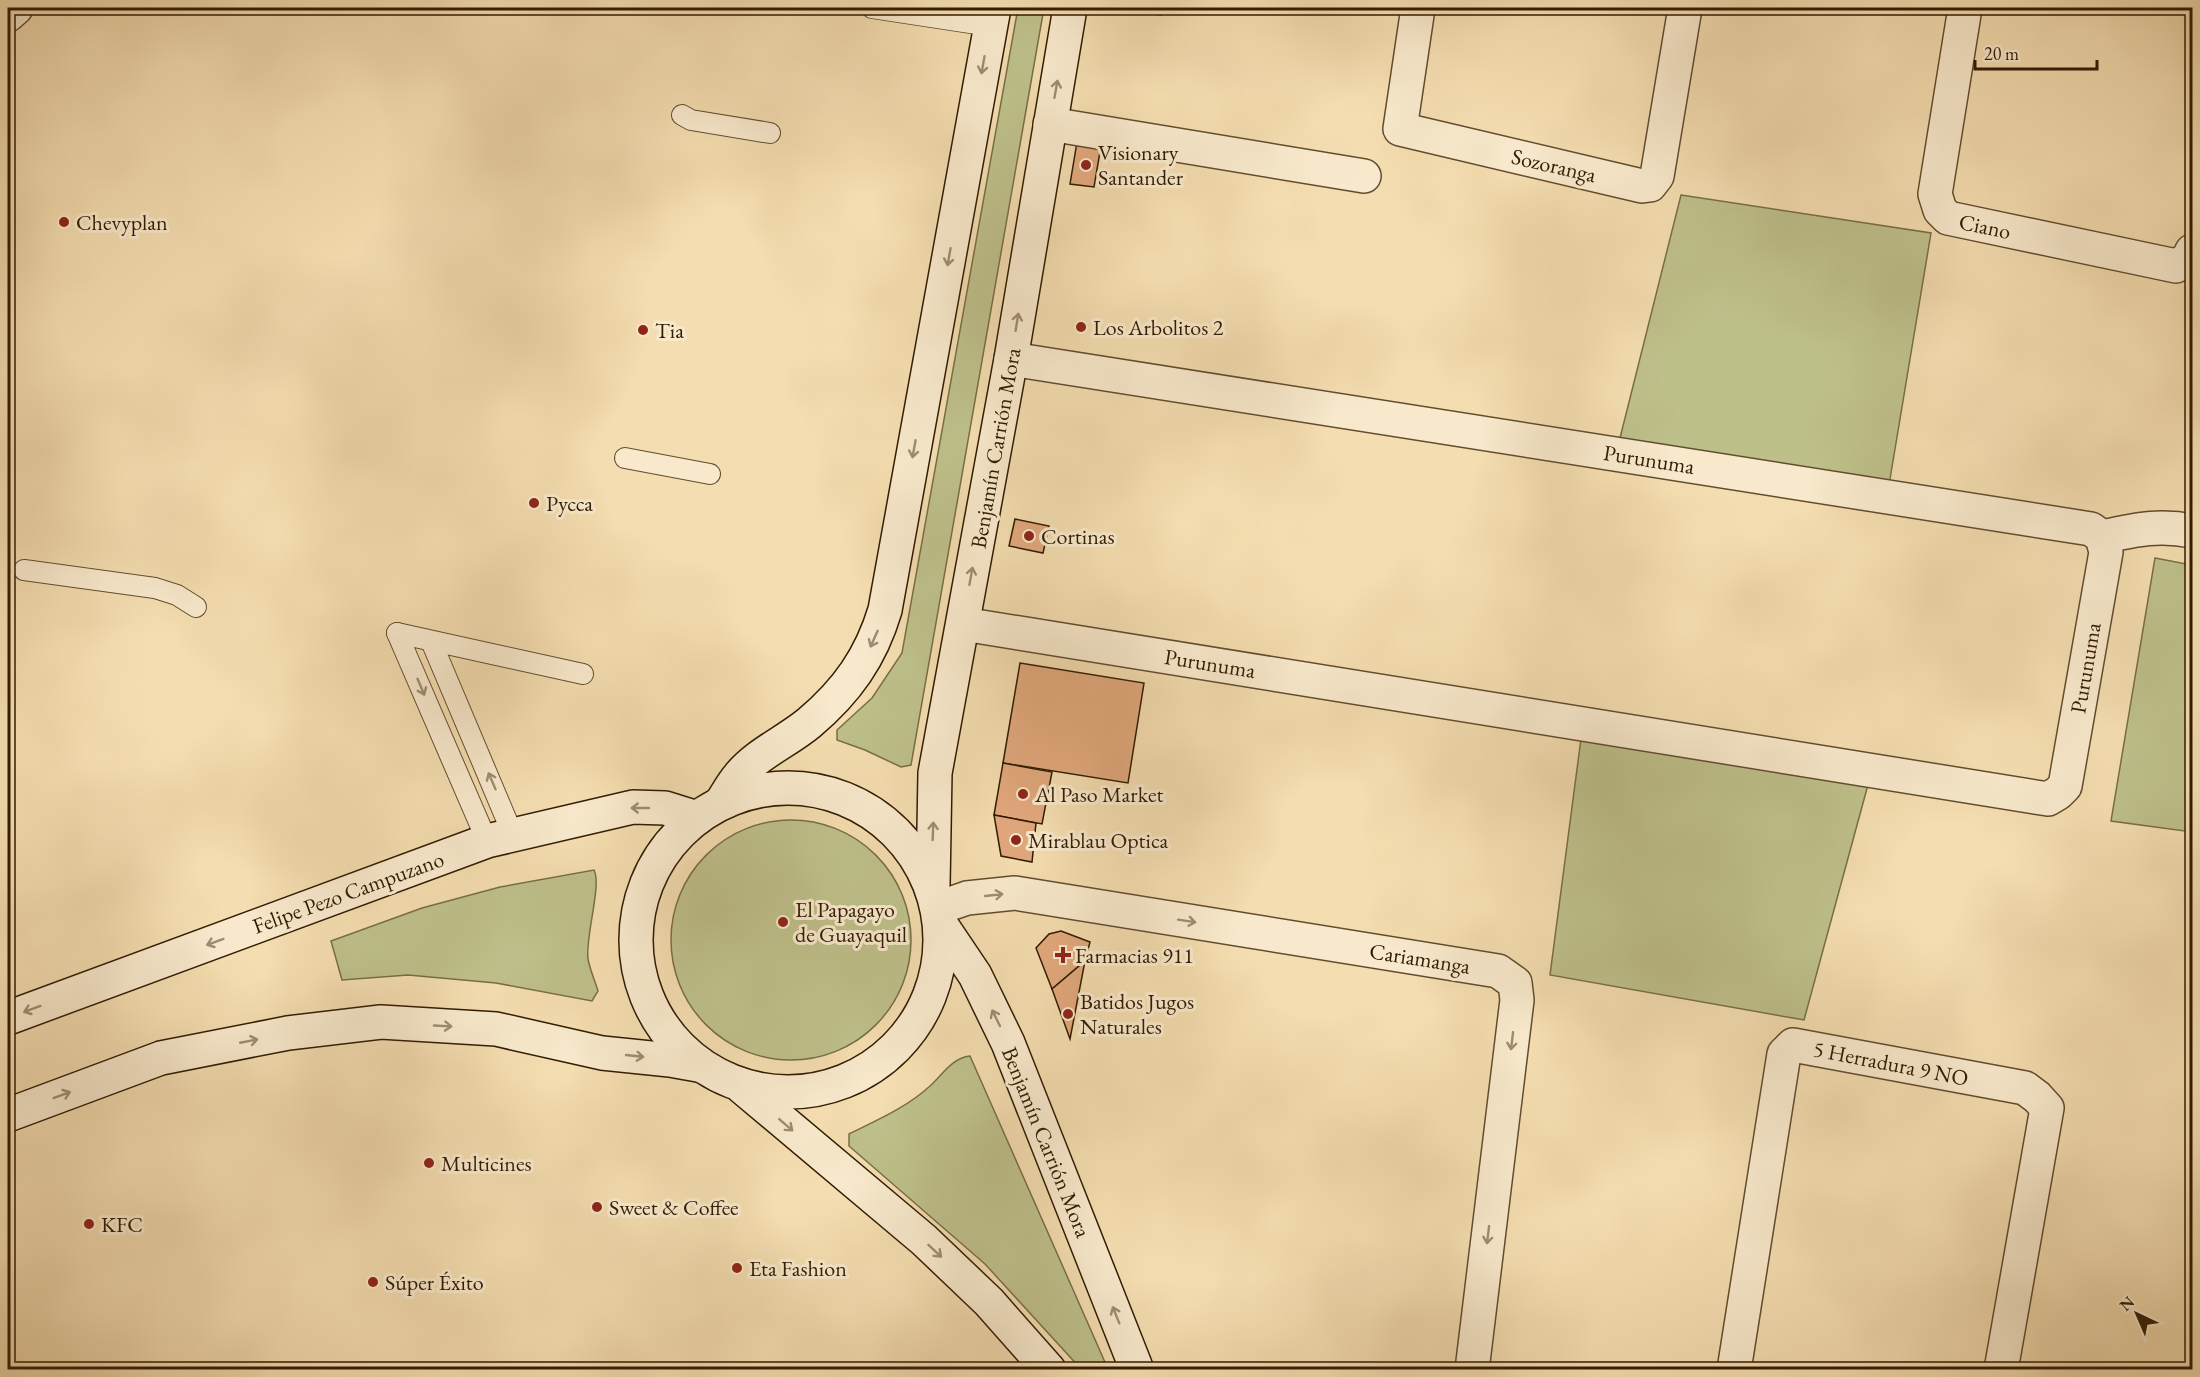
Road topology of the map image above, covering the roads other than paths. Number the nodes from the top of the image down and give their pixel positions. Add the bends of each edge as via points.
1 (16, 8) edge
2 (872, 8) edge
3 (1070, 8) edge
4 (1419, 8) edge
5 (1685, 8) edge
6 (1965, 8) edge
7 (8, 15) edge
8 (992, 17) edge
9 (682, 115) dead end
10 (1050, 124) junction
11 (770, 133) dead end
12 (1364, 176) dead end
13 (2191, 258) edge
14 (1011, 359) junction
15 (625, 458) dead end
16 (710, 474) dead end
17 (2193, 531) edge
18 (2102, 537) junction
19 (24, 570) dead end
20 (196, 608) dead end
21 (963, 624) junction
22 (431, 640) junction
23 (583, 674) dead end
24 (709, 811) junction
25 (500, 838) junction
26 (937, 907) junction
27 (8, 1018) edge
28 (698, 1065) junction
29 (742, 1087) junction
30 (8, 1115) edge
31 (1049, 1370) edge
32 (1137, 1370) edge
33 (1472, 1370) edge
34 (1734, 1370) edge
35 (2001, 1370) edge

1 - 7 street
2 - 8 lane
10 -> 3 street, Benjamín Carrión Mora
4 - 5 street, Sozoranga via 1400,129 1641,186 1650,185 1657,176
6 - 13 street, Ciano via 1935,194 1940,210 1948,218 2176,266
8 -> 24 street via 885,610 876,638 845,688 808,724 758,758
9 - 11 lane via 691,120
10 - 12 street
14 -> 10 street, Benjamín Carrión Mora
14 - 18 street, Purunuma via 2091,529
21 -> 14 street, Benjamín Carrión Mora
15 - 16 lane
17 - 18 street via 2148,528
18 - 21 street, Purunuma via 2106,552 2065,786 2048,799
19 - 20 lane via 155,588 177,595
26 -> 21 street, Benjamín Carrión Mora via 935,773
22 - 23 lane
25 -> 22 lane
22 -> 25 lane via 397,633
24 -> 25 street, Felipe Pezo Campuzano via 633,807
24 - 26 street via 762,790 805,788 846,799 883,821 913,851
24 - 28 street via 664,852 642,895 634,942 642,989 664,1031
25 -> 27 street, Felipe Pezo Campuzano
26 - 29 street via 937,973 918,1020 885,1058 842,1084 792,1094
32 -> 26 street, Benjamín Carrión Mora via 1008,1043
26 -> 33 street, Cariamanga via 967,898 1015,893 1498,971 1515,983 1517,1000
28 - 29 street
30 -> 28 street via 161,1058 288,1033 381,1022 496,1029 602,1053
29 -> 31 street via 924,1240 989,1302
34 - 35 street, 5 Herradura 9 NO via 1784,1054 1793,1045 2025,1088 2047,1108

